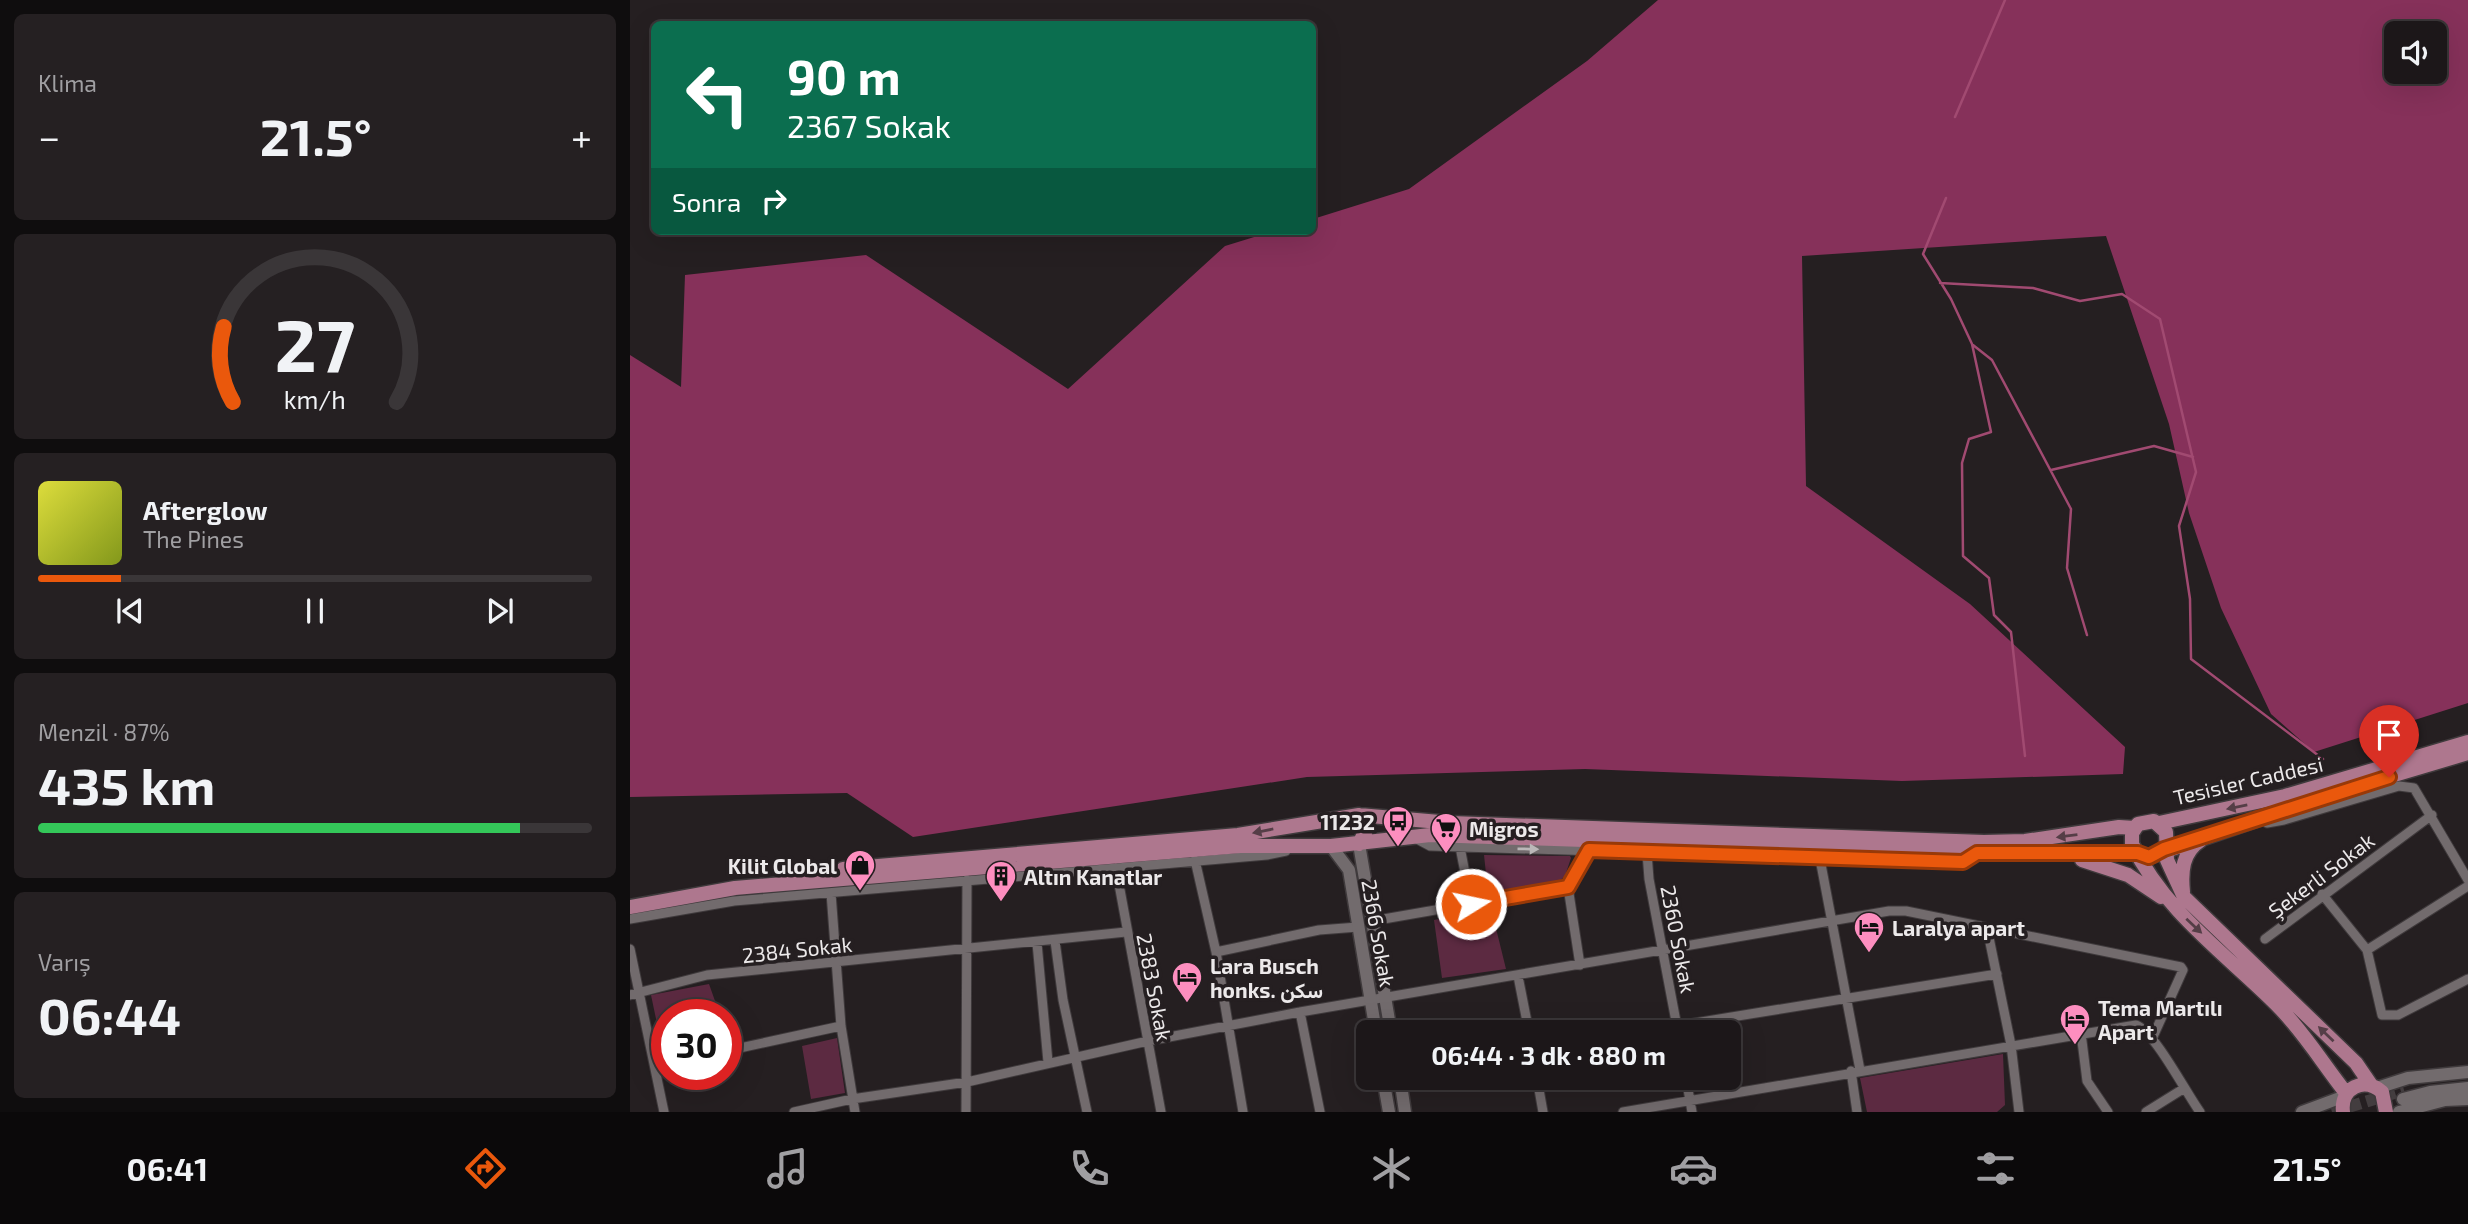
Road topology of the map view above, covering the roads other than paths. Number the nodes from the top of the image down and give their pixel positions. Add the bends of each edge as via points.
1 (2468, 742) edge
2 (2468, 753) edge
3 (2339, 797) junction
4 (2432, 814) junction
5 (1359, 815) junction
6 (1330, 818) junction
7 (2159, 823) junction
8 (2134, 828) junction
9 (1413, 837) junction
10 (2203, 838) junction
11 (1359, 844) junction
12 (1306, 846) junction
13 (1331, 846) junction
14 (1460, 847) junction
15 (2164, 849) junction
16 (1589, 850) junction
17 (1647, 853) junction
18 (1977, 853) junction
19 (2029, 853) junction
20 (2138, 853) junction
21 (1820, 859) junction
22 (1195, 860) junction
23 (1116, 868) junction
24 (967, 880) junction
25 (2468, 880) edge
26 (2468, 886) edge
27 (1568, 887) junction
28 (831, 893) junction
29 (2322, 894) junction
30 (630, 897) edge
31 (2184, 897) junction
32 (2169, 903) junction
33 (1471, 904) junction
34 (630, 906) edge
35 (630, 919) edge
36 (1372, 921) junction
37 (1833, 921) junction
38 (1359, 927) junction
39 (1987, 928) junction
40 (1126, 932) junction
41 (2265, 939) dead end
42 (1055, 941) junction
43 (1037, 943) junction
44 (630, 949) edge
45 (968, 950) junction
46 (1664, 950) junction
47 (2367, 950) junction
48 (1216, 953) junction
49 (834, 963) junction
50 (1580, 965) junction
51 (1997, 974) junction
52 (1518, 976) junction
53 (2468, 979) edge
54 (634, 994) edge
55 (1848, 996) junction
56 (1385, 999) junction
57 (1371, 1000) junction
58 (1300, 1012) junction
59 (1374, 1020) edge
60 (1389, 1020) edge
61 (1527, 1020) edge
62 (1676, 1020) edge
63 (1724, 1020) edge
64 (841, 1026) junction
65 (1228, 1026) junction
66 (2081, 1032) junction
67 (2152, 1039) junction
68 (1148, 1041) junction
69 (2011, 1045) junction
70 (742, 1048) edge
71 (651, 1056) edge
72 (1074, 1057) junction
73 (1048, 1062) junction
74 (1855, 1071) junction
75 (2468, 1072) edge
76 (2468, 1079) edge
77 (967, 1082) junction
78 (2374, 1086) junction
79 (2468, 1088) edge
80 (2183, 1089) junction
81 (659, 1090) edge
82 (1385, 1090) edge
83 (1401, 1090) edge
84 (1539, 1090) edge
85 (1688, 1090) edge
86 (2346, 1095) junction
87 (852, 1099) junction
88 (2468, 1099) edge
89 (1690, 1100) junction
90 (2402, 1100) edge
91 (2016, 1111) edge
92 (664, 1112) edge
93 (793, 1112) edge
94 (855, 1112) edge
95 (965, 1112) edge
96 (1087, 1112) edge
97 (1161, 1112) edge
98 (1243, 1112) edge
99 (1320, 1112) edge
100 (1389, 1112) edge
101 (1405, 1112) edge
102 (1544, 1112) edge
103 (1623, 1112) edge
104 (1692, 1112) edge
105 (1857, 1112) edge
106 (2108, 1112) edge
107 (2146, 1112) edge
108 (2200, 1112) edge
109 (2302, 1112) edge
110 (2343, 1112) edge
111 (2386, 1112) edge

1 -> 7 main road, Tesisler Caddesi via 2285,796
2 - 3 main road
3 - 4 street, Şekerli Sokak via 2399,786 2414,788
3 - 10 main road
4 - 25 street, Şekerli Sokak
4 - 29 street, Şekerli Sokak
5 - 6 main road
8 -> 5 main road via 1984,842 1451,824
5 - 11 main road via 1368,827
6 - 13 main road via 1324,833
6 -> 30 main road via 1238,835 736,879
7 - 8 main road via 2148,821
7 - 15 main road via 2167,838
8 - 20 main road via 2131,839
9 - 11 main road
9 - 14 street via 1430,846
9 - 18 main road
10 - 15 main road
10 - 31 main road via 2184,859
11 - 13 main road
11 - 36 street, 2366 Sokak
12 - 13 main road
12 - 22 street via 1267,855
12 - 34 main road via 1240,846 749,887
13 - 38 street, 2366 Sokak via 1349,870
14 -> 16 street
14 - 33 street
15 - 20 main road via 2149,857
15 - 31 main road via 2170,873
16 - 17 street
16 - 27 street
17 - 21 street
17 - 46 street, 2360 Sokak
18 - 19 main road
18 - 21 street via 1963,862
19 - 20 main road
19 - 32 main road via 2107,866 2133,877
20 - 32 main road
21 - 37 street
22 - 23 street
22 - 48 street
23 - 24 street
23 - 40 street, 2383 Sokak
24 - 28 street
24 - 45 street
26 - 47 street
27 - 33 street
27 - 50 street
28 - 35 street via 734,901
28 - 49 street
29 - 41 street, Şekerli Sokak
29 - 47 street
78 -> 31 main road via 2356,1063
32 -> 86 main road via 2279,1007
33 - 36 street
36 - 56 street, 2366 Sokak
37 - 39 street via 1889,911
37 - 46 street
37 - 55 street
38 - 48 street via 1319,930
38 - 57 street, 2366 Sokak
39 - 51 street
39 - 67 street via 2181,967
40 - 42 street, 2384 Sokak
40 - 68 street, 2383 Sokak
42 - 43 street, 2384 Sokak
42 - 72 street
43 - 45 street, 2384 Sokak
43 - 73 street
44 - 54 street
45 - 49 street, 2384 Sokak
45 - 77 street
46 - 50 street
46 - 62 street, 2360 Sokak
47 - 53 street via 2382,1015 2398,1015
48 - 65 street
49 - 54 street, 2384 Sokak via 707,975
49 - 64 street
50 - 52 street
51 - 55 street
51 - 69 street
52 - 56 street
52 - 61 street
54 - 71 street
55 - 63 street
55 - 74 street
56 - 57 street
56 - 60 street, 2366 Sokak
57 - 58 street
57 - 59 street, 2366 Sokak
58 - 65 street
58 - 99 street
64 - 70 street
64 - 87 street
65 - 68 street
65 - 98 street
66 - 67 street via 2136,1025
66 - 69 street
66 - 106 street via 2087,1082
67 - 80 street
68 - 72 street
68 - 97 street, 2383 Sokak
69 - 74 street
69 - 91 street
72 - 73 street
72 - 96 street
73 - 77 street
74 - 89 street
74 - 105 street
75 - 78 street
76 - 90 street
77 - 87 street
77 - 95 street
78 - 86 main road via 2356,1086
78 - 111 main road via 2385,1098
79 - 90 street
80 - 107 street
80 - 108 street
81 - 92 street
82 - 100 street
83 - 101 street
84 - 102 street
85 - 89 street
86 - 109 street
86 - 110 main road
87 - 93 street
87 - 94 street
88 - 90 street
89 - 103 street
89 - 104 street

